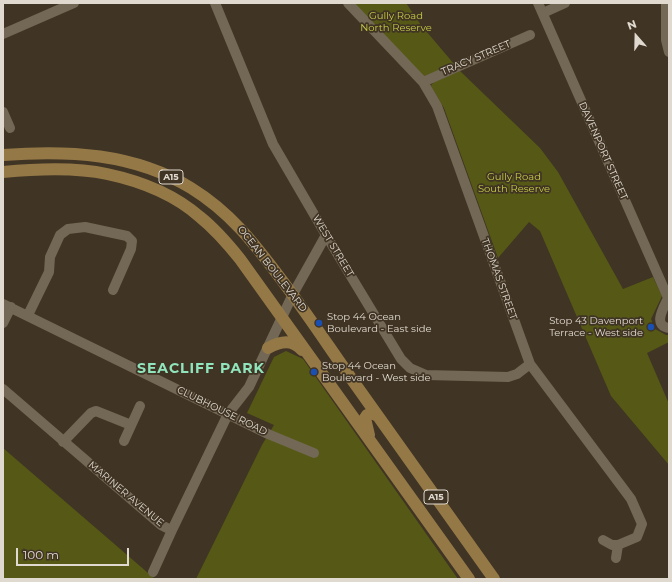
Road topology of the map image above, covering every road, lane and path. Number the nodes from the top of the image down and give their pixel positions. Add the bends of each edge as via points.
1 (74, 3) edge
2 (214, 3) edge
3 (348, 3) edge
4 (538, 3) edge
5 (566, 3) edge
6 (666, 3) edge
7 (543, 13) junction
8 (3, 34) edge
9 (530, 35) dead end
10 (669, 52) edge
11 (423, 82) junction
12 (3, 112) edge
13 (10, 128) dead end
14 (3, 155) edge
15 (3, 172) edge
16 (326, 235) junction
17 (665, 282) edge
18 (113, 290) dead end
19 (293, 294) junction
20 (669, 299) edge
21 (7, 305) edge
22 (28, 315) junction
23 (283, 318) junction
24 (3, 323) edge
25 (669, 328) edge
26 (268, 348) junction
27 (530, 364) junction
28 (318, 367) junction
29 (3, 389) edge
30 (140, 406) dead end
31 (228, 414) junction
32 (378, 416) junction
33 (131, 426) junction
34 (124, 441) dead end
35 (63, 442) junction
36 (378, 452) junction
37 (314, 453) dead end
38 (173, 528) junction
39 (602, 540) dead end
40 (618, 545) junction
41 (616, 558) dead end
42 (153, 572) dead end
43 (469, 579) edge
44 (494, 579) edge

1 - 8 street
2 - 16 street, WEST STREET via 273,144
3 - 11 street, THOMAS STREET
4 - 7 street, DAVENPORT STREET
5 - 7 street
6 - 10 street via 666,40
7 - 17 street, DAVENPORT STREET
9 - 11 street, TRACY STREET
11 - 27 street, THOMAS STREET via 437,106
12 - 13 street
14 - 19 main road, OCEAN BOULEVARD / A15 via 49,152 111,157 164,174 214,203 236,223
15 - 23 main road, OCEAN BOULEVARD / A15 via 80,170 106,173 131,180 182,203 222,237
16 - 19 street, MARINER AVENUE
16 - 27 street, WEST STREET via 400,359 410,368 426,375 508,377
17 - 20 street, DAVENPORT STREET
18 - 22 street via 132,241 127,236 85,227 68,229 60,235 50,257 49,272
19 - 23 street, MARINER AVENUE
19 - 32 main road, OCEAN BOULEVARD / A15
20 - 25 street, DAVENPORT STREET via 659,315 660,322 665,328
21 - 22 street, CLUBHOUSE ROAD
21 - 24 street
22 - 31 street, CLUBHOUSE ROAD
23 - 26 street, MARINER AVENUE
23 - 28 main road, OCEAN BOULEVARD / A15
26 - 28 main road via 286,341 293,343
26 - 31 street, MARINER AVENUE via 249,387
27 - 40 street, THOMAS STREET via 631,499 642,524 637,537
28 - 36 main road, OCEAN BOULEVARD / A15
29 - 35 street, MARINER AVENUE
30 - 33 street
31 - 37 street, CLUBHOUSE ROAD
31 - 38 street, MARINER AVENUE
32 - 36 main road via 371,413 365,418
32 - 44 main road, OCEAN BOULEVARD / A15
33 - 34 street
33 - 35 street via 96,411
35 - 38 street, MARINER AVENUE via 160,524 169,529
36 - 43 main road, OCEAN BOULEVARD / A15
38 - 42 street
39 - 40 street via 611,545
40 - 41 street

